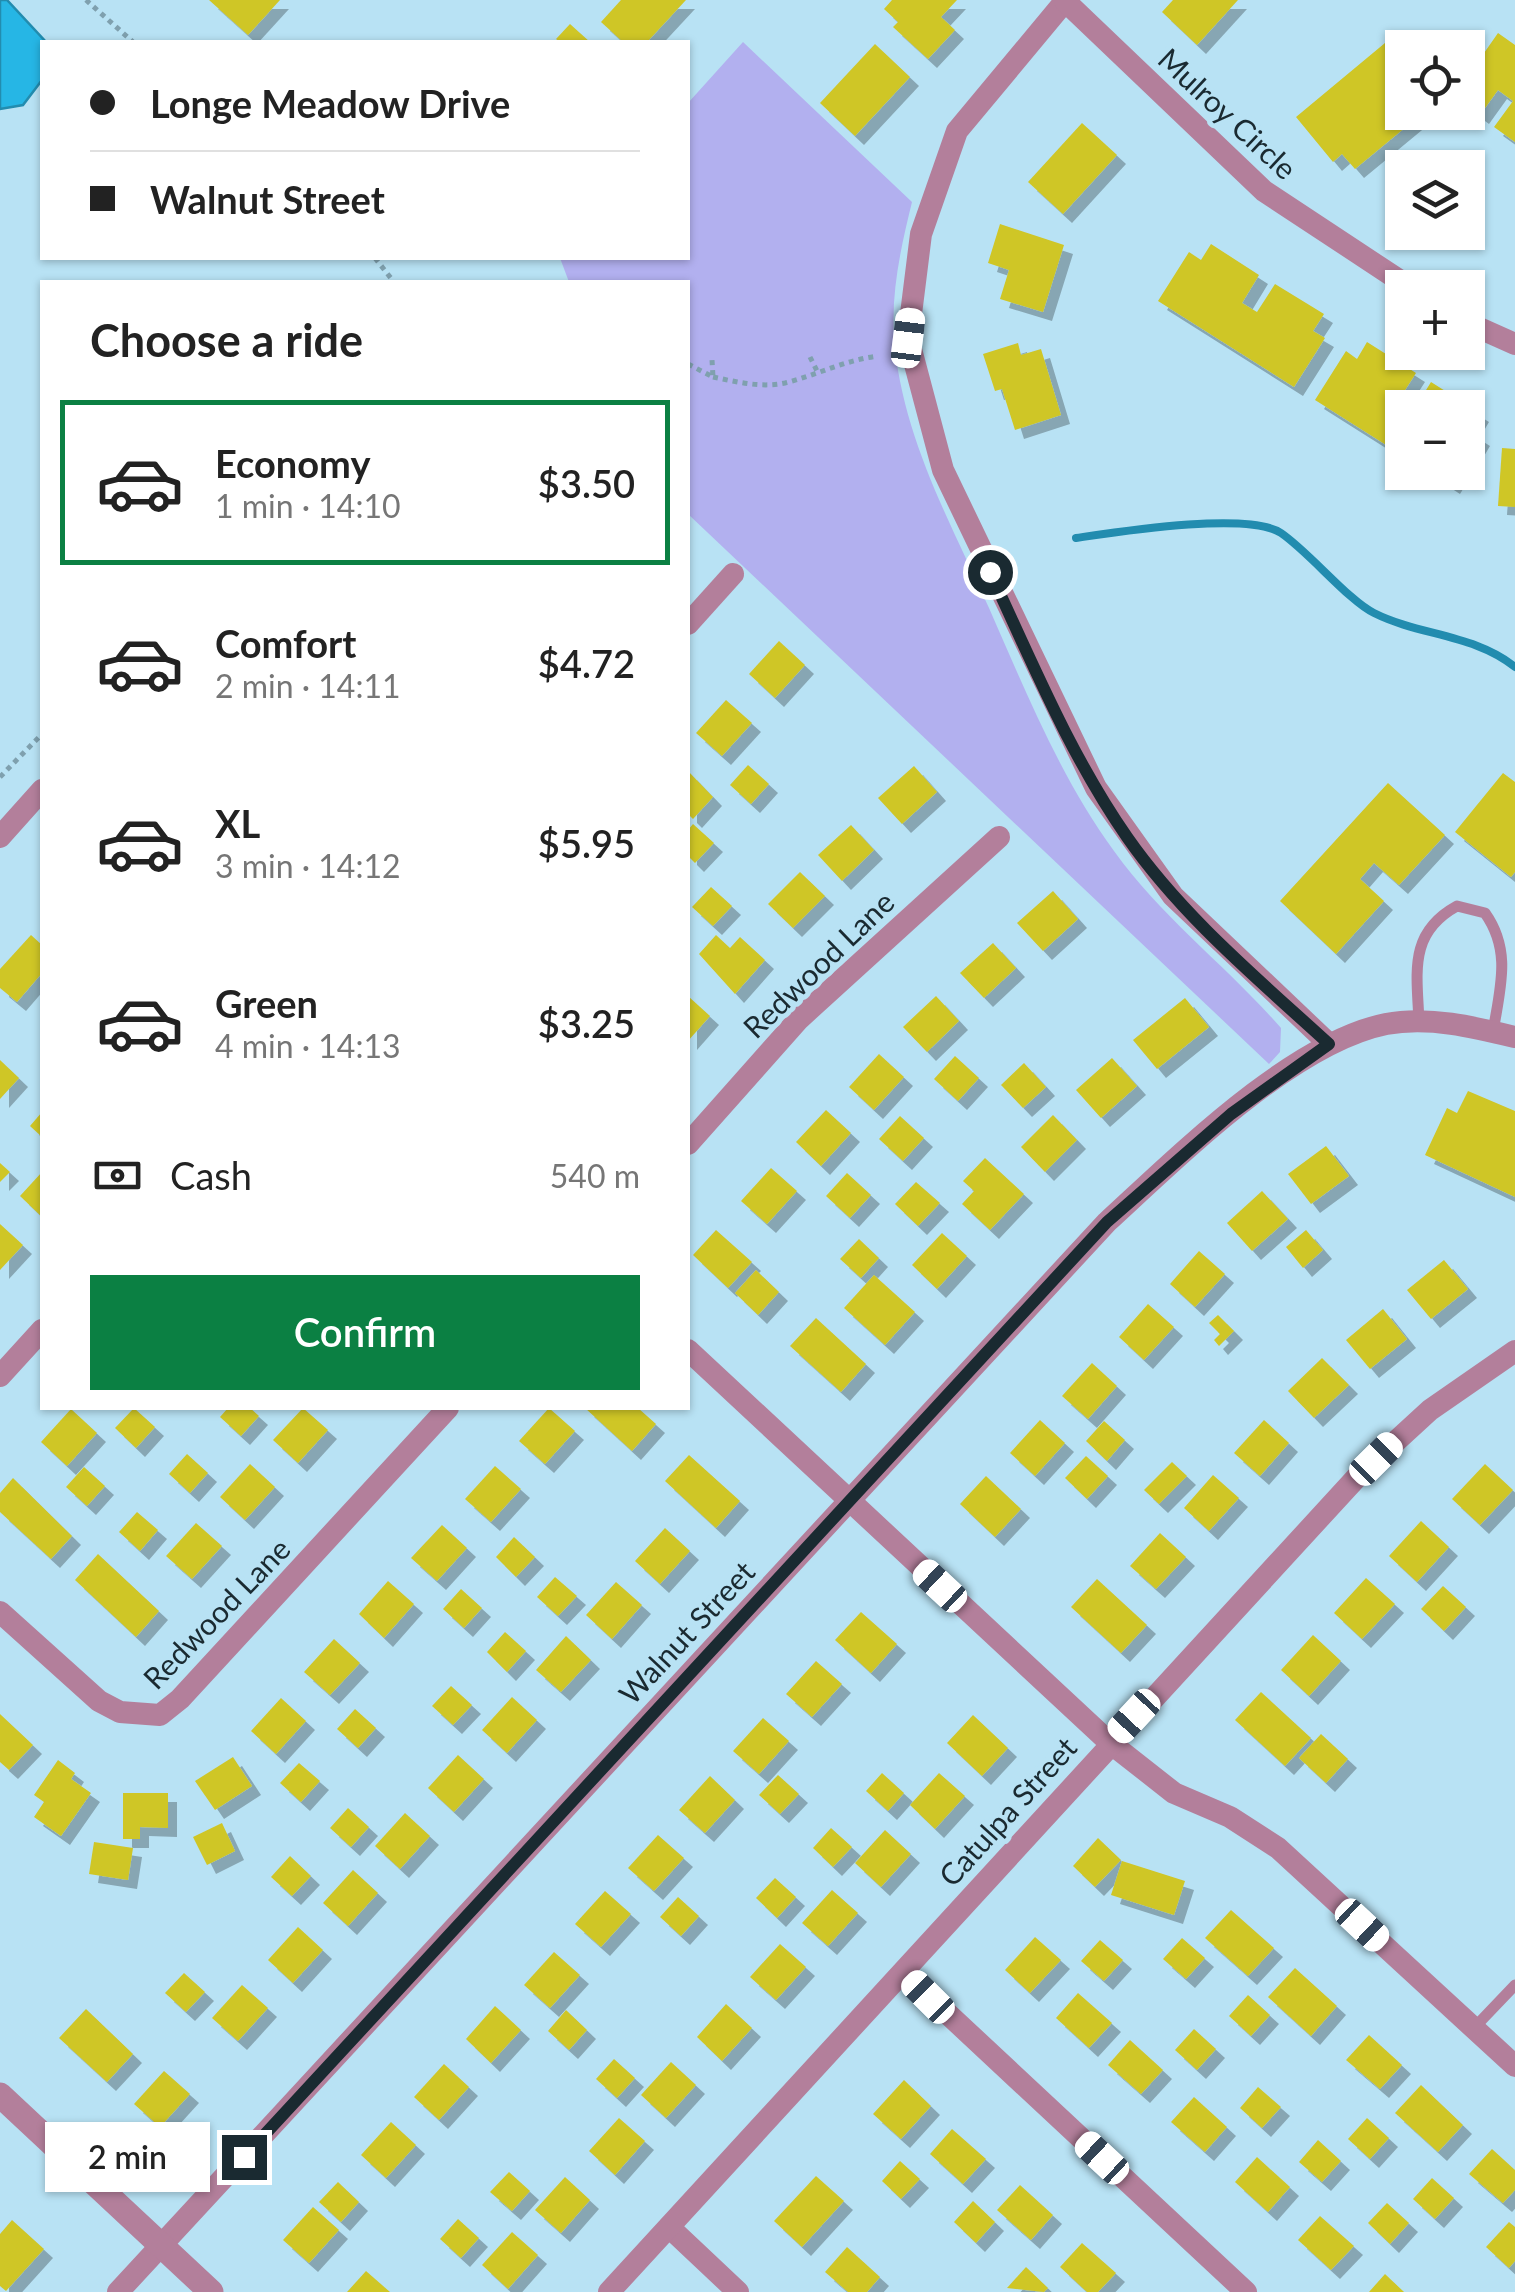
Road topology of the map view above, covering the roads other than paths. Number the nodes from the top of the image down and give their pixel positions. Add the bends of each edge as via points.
1 (1066, 0) edge
2 (1385, 271) edge
3 (1485, 330) edge
4 (1515, 344) edge
5 (733, 574) dead end
6 (690, 622) edge
7 (40, 792) edge
8 (0, 837) edge
9 (1000, 837) dead end
10 (1419, 1024) junction
11 (1504, 1034) edge
12 (1329, 1044) junction
13 (690, 1142) edge
14 (40, 1332) edge
15 (1515, 1351) edge
16 (690, 1352) edge
17 (0, 1376) edge
18 (446, 1410) edge
19 (848, 1501) junction
20 (0, 1612) edge
21 (1109, 1742) junction
22 (904, 1973) junction
23 (1515, 1985) edge
24 (1474, 2028) junction
25 (1515, 2066) edge
26 (0, 2095) edge
27 (669, 2227) junction
28 (161, 2246) junction
29 (118, 2292) edge
30 (211, 2292) edge
31 (609, 2292) edge
32 (738, 2292) edge
33 (1246, 2292) edge

1 - 2 street, Mulroy Circle via 1264,192
1 - 12 street via 957,132 920,234 908,338 943,470 1096,788 1173,896
3 - 4 street
5 - 6 street
7 - 8 street
9 - 13 street, Redwood Lane via 799,1019
10 - 11 street, Walnut Street via 1460,1023
10 - 11 lane via 1417,967 1424,933 1457,906 1485,913 1500,935
10 - 12 street, Walnut Street via 1388,1024
12 - 19 street, Walnut Street via 1231,1114 1107,1222
14 - 17 street
15 - 21 street, Catulpa Street via 1394,1440
16 - 19 street
18 - 20 street, Redwood Lane via 160,1715 120,1712 99,1701
19 - 21 street
19 - 28 street, Walnut Street
21 - 22 street, Catulpa Street
21 - 24 street via 1174,1792 1278,1848
22 - 27 street, Catulpa Street
22 - 33 street
23 - 24 lane
24 - 25 street
26 - 28 street
27 - 31 street, Catulpa Street
27 - 32 street
28 - 29 street, Walnut Street
28 - 30 street

